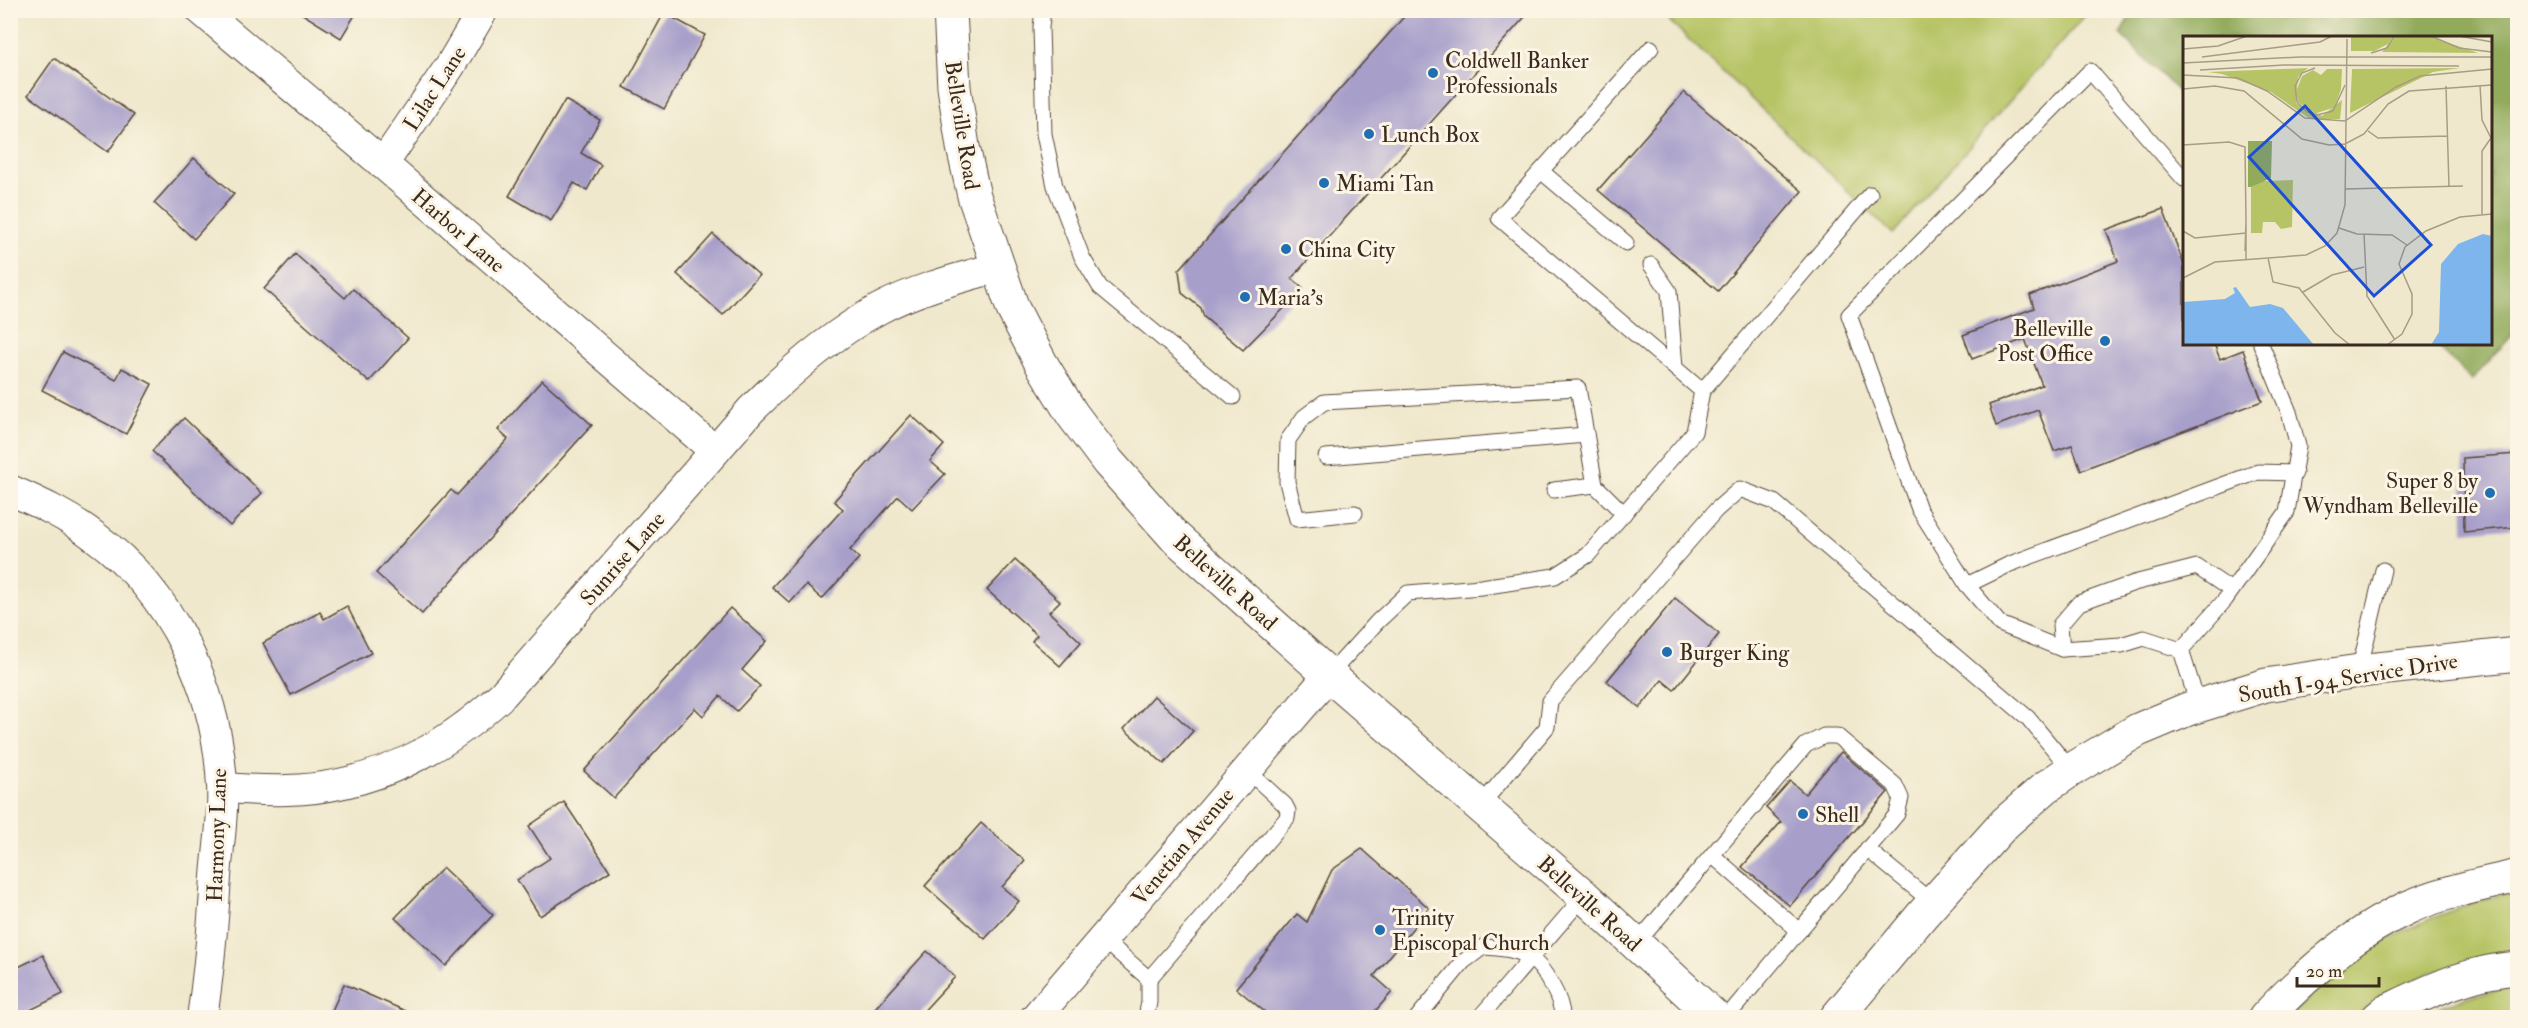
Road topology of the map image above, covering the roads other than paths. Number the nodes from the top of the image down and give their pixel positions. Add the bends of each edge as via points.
1 (201, 10) edge
2 (483, 10) edge
3 (950, 10) edge
4 (1043, 10) edge
5 (1651, 48) dead end
6 (383, 164) junction
7 (1541, 171) junction
8 (2183, 178) edge
9 (1870, 194) dead end
10 (1626, 243) dead end
11 (1651, 265) dead end
12 (999, 267) junction
13 (2261, 345) edge
14 (1675, 368) junction
15 (1702, 391) junction
16 (1233, 397) dead end
17 (1586, 435) junction
18 (715, 451) junction
19 (1326, 457) dead end
20 (2295, 473) junction
21 (1595, 485) junction
22 (10, 490) edge
23 (1554, 490) dead end
24 (1355, 513) dead end
25 (1624, 514) junction
26 (2383, 570) dead end
27 (1967, 585) junction
28 (2231, 591) junction
29 (2062, 649) junction
30 (2181, 650) junction
31 (2517, 654) edge
32 (2359, 671) junction
33 (1329, 675) junction
34 (2198, 705) junction
35 (1247, 770) junction
36 (2072, 770) junction
37 (223, 788) junction
38 (1480, 806) junction
39 (1867, 849) junction
40 (1712, 855) junction
41 (2517, 876) edge
42 (1584, 896) junction
43 (1933, 903) junction
44 (1799, 931) junction
45 (1103, 939) junction
46 (1636, 944) junction
47 (1530, 958) junction
48 (2517, 968) edge
49 (1149, 979) junction
50 (1708, 1014) edge
51 (202, 1017) edge
52 (1035, 1017) edge
53 (1146, 1017) edge
54 (1417, 1017) edge
55 (1479, 1017) edge
56 (1562, 1017) edge
57 (1836, 1017) edge
58 (2265, 1017) edge
59 (2378, 1017) edge

1 - 6 street, Harbor Lane
2 - 6 street, Lilac Lane
3 - 12 main road, Belleville Road via 954,87 963,147 974,196
4 - 16 lane via 1044,134 1055,186 1082,257 1100,287
5 - 7 lane
6 - 18 street, Harbor Lane
7 - 10 lane
7 - 14 lane via 1499,218
8 - 27 lane via 2090,72 1849,315 1918,509
9 - 15 lane
11 - 14 lane via 1669,291
12 - 18 street, Sunrise Lane via 910,295 878,309 844,331 780,381
12 - 33 main road, Belleville Road via 1013,309 1041,363 1108,462 1174,536
13 - 20 lane via 2289,412 2298,446
14 - 15 lane
15 - 25 lane via 1694,432
17 - 19 lane
17 - 21 lane
17 - 24 lane via 1578,388 1324,402 1304,417 1288,440 1287,482 1297,519
18 - 37 street, Sunrise Lane via 503,694 457,734 404,764 346,783 286,790
20 - 27 lane via 2258,472 2010,564
20 - 28 lane via 2287,512
21 - 23 lane
21 - 25 lane
22 - 37 street, Harmony Lane via 52,508 95,536 126,563 165,611 186,646 212,714
25 - 33 lane via 1588,555 1555,576 1408,592
26 - 32 lane
27 - 29 lane via 2000,624
28 - 29 lane via 2197,567 2134,583 2079,603 2060,624
28 - 30 lane
29 - 30 lane via 2121,645 2144,639
30 - 34 lane
31 - 32 main road, South I-94 Service Drive
32 - 34 main road, South I-94 Service Drive via 2266,685
33 - 35 street, Venetian Avenue
33 - 38 main road, Belleville Road
34 - 36 main road, South I-94 Service Drive via 2138,730
35 - 45 street, Venetian Avenue
35 - 49 lane via 1285,805 1287,818
36 - 38 lane via 2028,718 1774,502 1740,489 1716,510 1550,701 1547,727
36 - 43 main road, South I-94 Service Drive via 2005,823
37 - 51 street, Harmony Lane
38 - 42 main road, Belleville Road
39 - 40 lane via 1897,813 1901,798 1895,785 1837,736 1824,736 1806,745
39 - 43 lane
39 - 44 lane
40 - 44 lane
40 - 46 lane
41 - 58 main road via 2407,908 2313,970
42 - 46 main road, Belleville Road
42 - 47 lane
43 - 57 main road, South I-94 Service Drive
44 - 50 lane
45 - 49 lane
45 - 52 street, Venetian Avenue
46 - 50 main road, Belleville Road
47 - 54 lane via 1506,948 1483,947 1463,962
47 - 55 lane
47 - 56 lane via 1549,980 1563,1007
48 - 59 main road via 2448,982
49 - 53 lane

